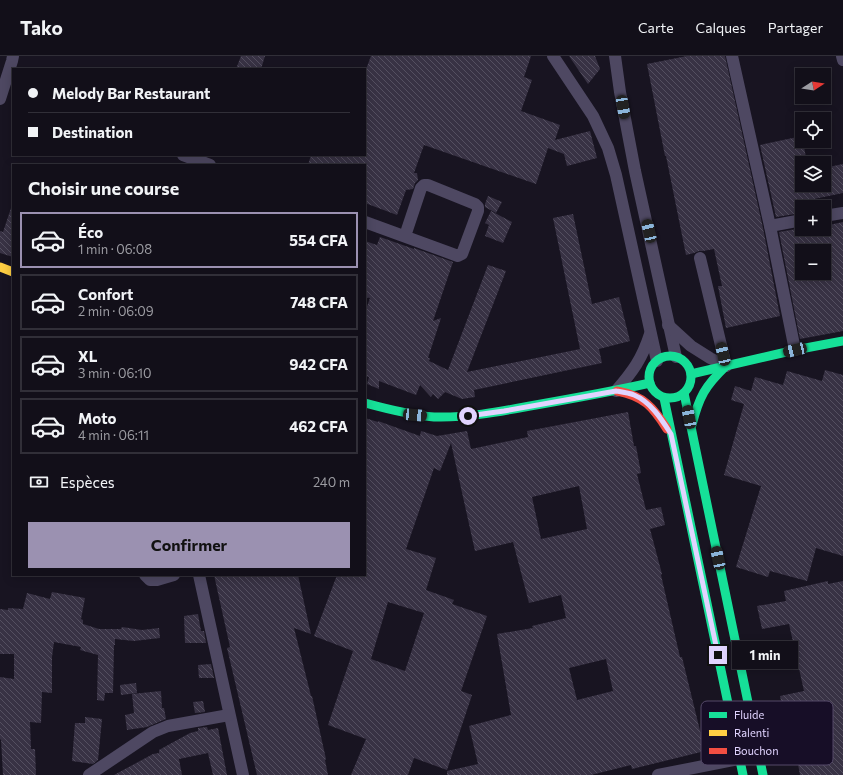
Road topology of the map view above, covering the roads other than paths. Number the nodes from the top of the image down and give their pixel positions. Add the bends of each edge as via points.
1 (13, 56) edge
2 (553, 56) edge
3 (616, 56) edge
4 (732, 56) edge
5 (842, 56) edge
6 (843, 60) edge
7 (5, 94) edge
8 (186, 156) edge
9 (207, 164) edge
10 (636, 171) junction
11 (616, 175) junction
12 (843, 213) edge
13 (831, 215) edge
14 (795, 221) edge
15 (366, 222) edge
16 (770, 226) junction
17 (405, 236) junction
18 (700, 258) dead end
19 (0, 267) edge
20 (12, 272) edge
21 (668, 325) junction
22 (650, 333) junction
23 (843, 341) edge
24 (795, 350) junction
25 (676, 357) junction
26 (657, 361) junction
27 (726, 366) junction
28 (691, 374) junction
29 (650, 383) junction
30 (616, 391) junction
31 (684, 393) junction
32 (664, 398) junction
33 (366, 403) edge
34 (691, 429) junction
35 (671, 434) junction
36 (146, 576) edge
37 (171, 576) edge
38 (199, 576) edge
39 (727, 701) edge
40 (748, 701) edge
41 (229, 716) junction
42 (709, 765) edge
43 (740, 765) edge
44 (761, 765) edge
45 (89, 775) edge
46 (243, 775) edge
47 (658, 775) edge
48 (743, 775) edge
49 (763, 775) edge

1 - 7 street
2 - 11 street via 593,116 608,148
3 - 10 street via 620,92
4 - 16 street
5 - 6 street
8 - 9 street
10 - 11 street
10 - 21 street
11 - 22 street
12 - 13 street
14 - 16 street
15 - 17 street
16 - 24 street
17 - 17 street via 458,256 462,254 478,207 424,185
18 - 27 street
19 - 20 main road
21 - 25 street
21 - 27 street via 696,349
22 - 26 street
22 - 30 street via 642,356
23 - 24 main road
24 - 27 main road
25 - 26 main road via 669,356
25 - 28 main road via 683,361
26 - 29 main road via 649,375
27 - 28 main road
27 - 34 main road via 703,393
28 - 31 main road via 690,385
29 - 30 main road
29 - 32 main road via 655,392
30 - 33 main road via 504,411 443,417 415,415
30 - 35 main road via 634,395 645,402
31 - 32 main road via 671,399
31 - 34 main road
32 - 35 main road
34 - 40 main road
35 - 39 main road
36 - 37 street via 150,580 157,580
38 - 41 street
41 - 45 street via 168,726 153,732
41 - 46 street
42 - 47 street
43 - 48 main road
44 - 49 main road

